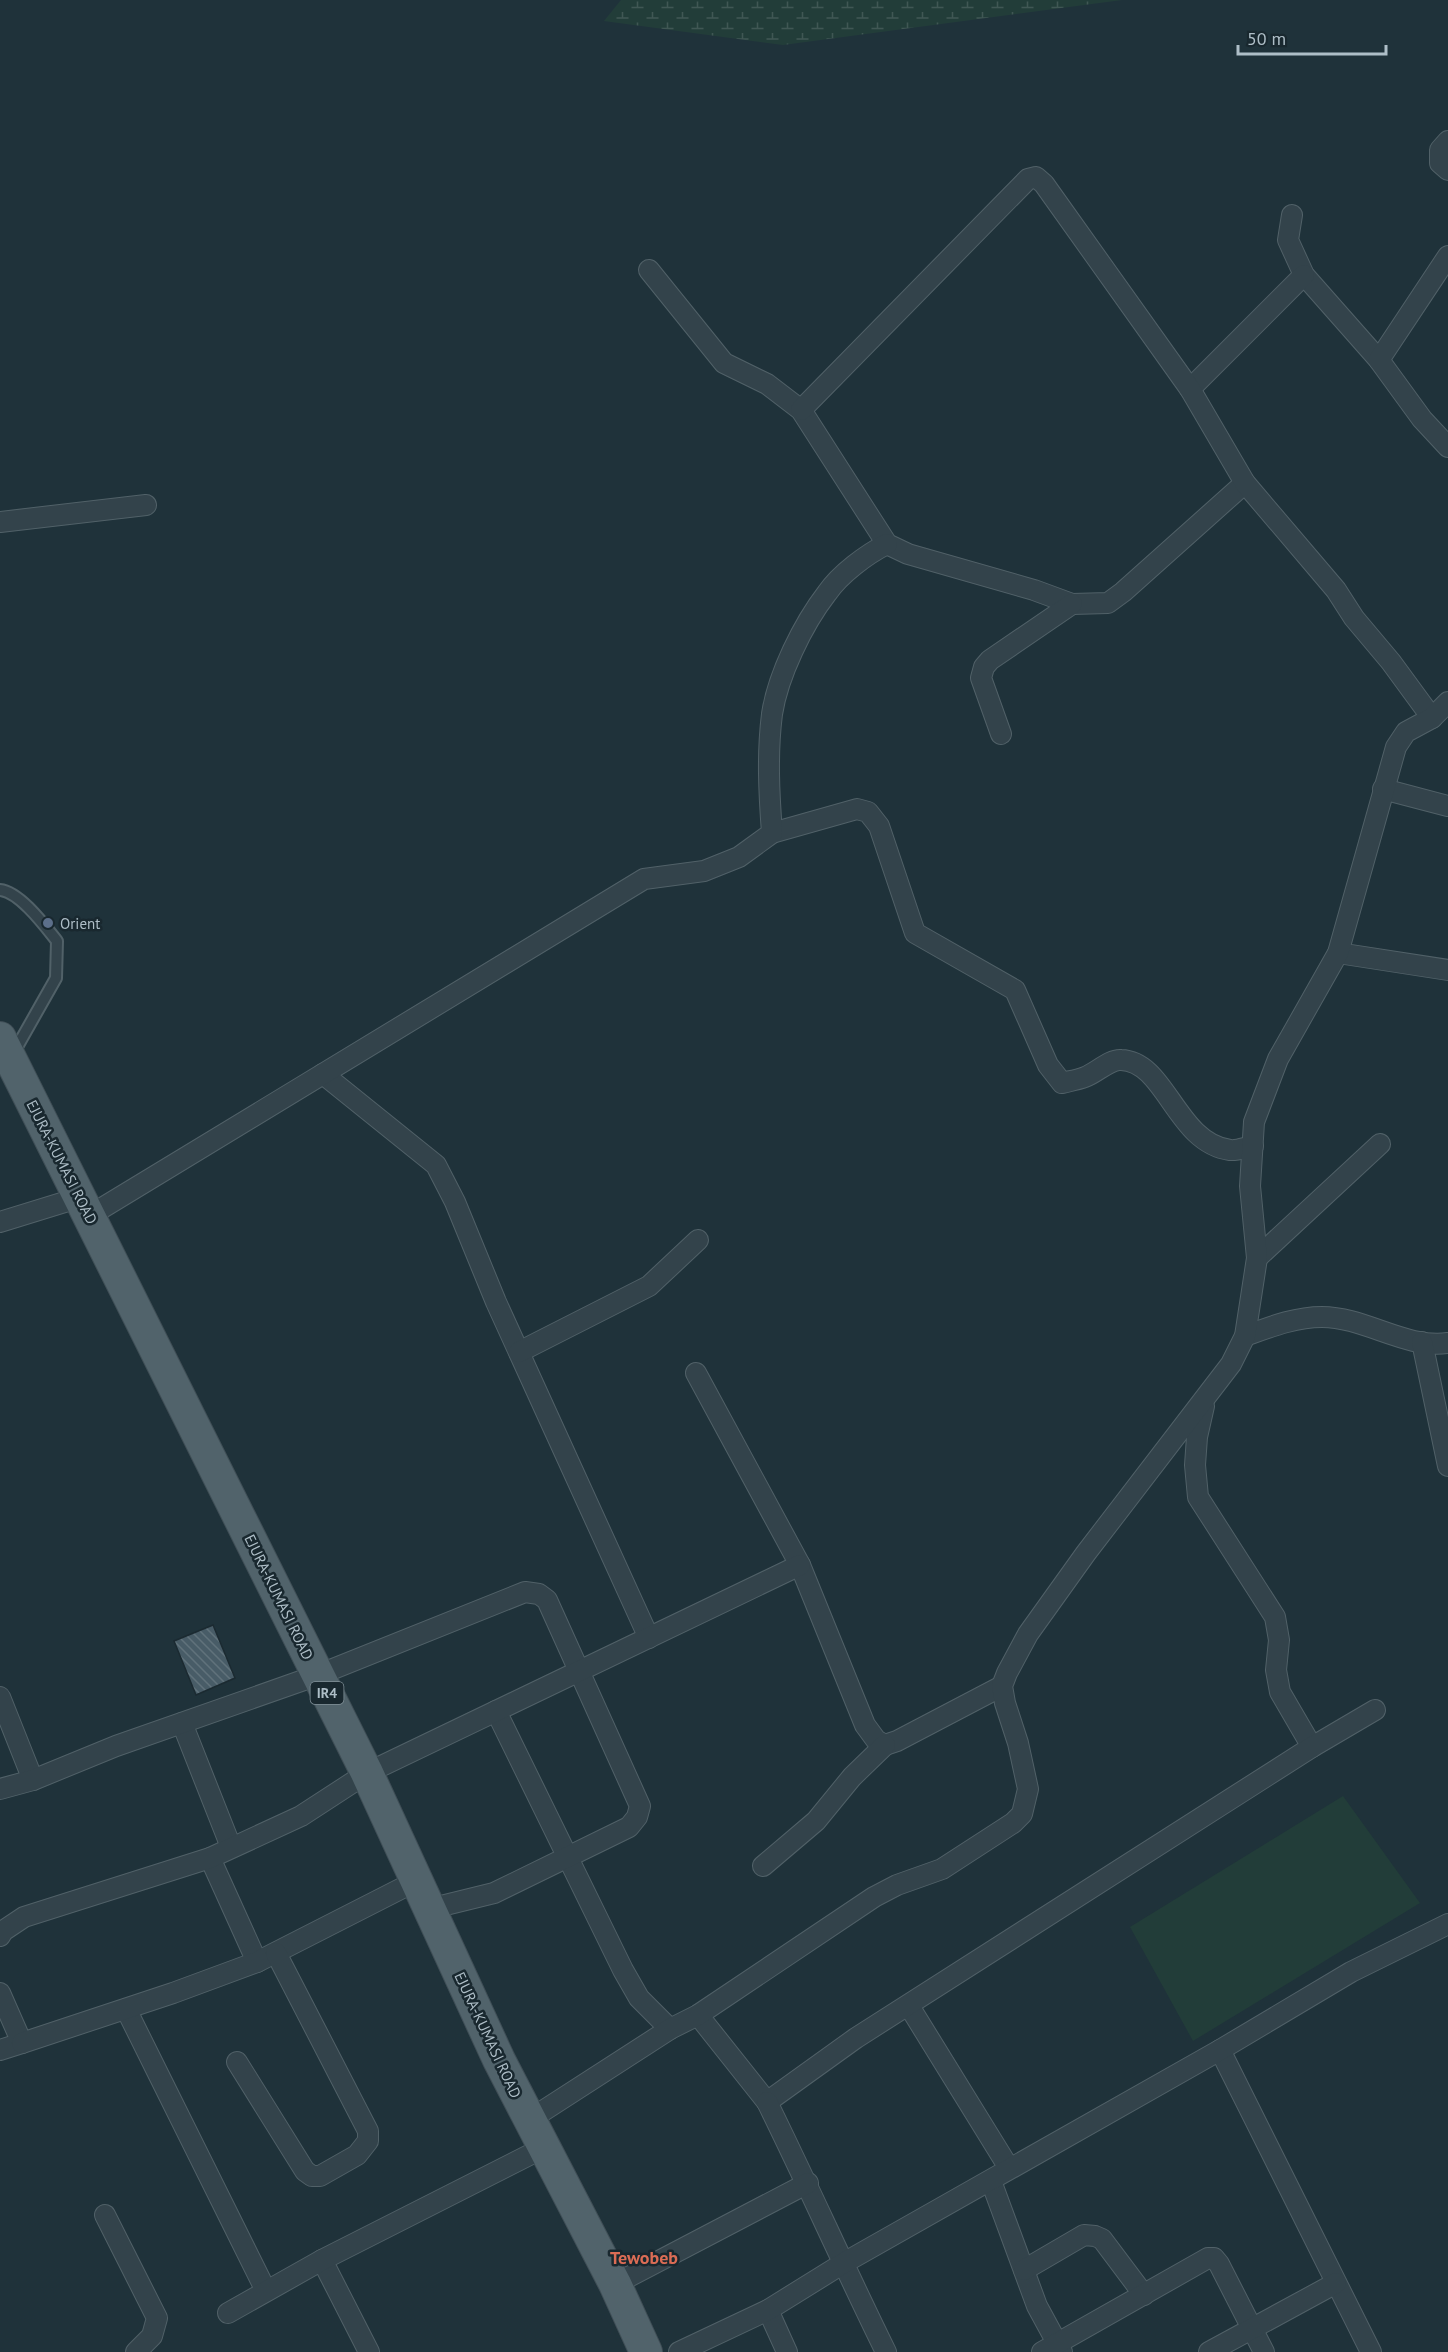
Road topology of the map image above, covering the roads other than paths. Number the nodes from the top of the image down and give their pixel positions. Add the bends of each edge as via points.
1 (1448, 141) edge
2 (1448, 170) edge
3 (1292, 215) dead end
4 (1448, 256) edge
5 (649, 270) dead end
6 (1304, 275) junction
7 (1379, 360) junction
8 (1190, 389) junction
9 (801, 410) junction
10 (1448, 447) edge
11 (1245, 483) junction
12 (146, 505) dead end
13 (0, 522) edge
14 (887, 544) junction
15 (1072, 604) junction
16 (1448, 702) edge
17 (1432, 718) junction
18 (1001, 734) dead end
19 (1383, 789) junction
20 (1448, 806) edge
21 (772, 833) junction
22 (0, 890) edge
23 (1338, 953) junction
24 (1448, 970) edge
25 (5, 1049) edge
26 (323, 1074) junction
27 (1380, 1144) dead end
28 (1253, 1146) junction
29 (85, 1207) junction
30 (0, 1222) edge
31 (698, 1240) dead end
32 (1257, 1258) junction
33 (1245, 1336) junction
34 (1422, 1342) junction
35 (1448, 1343) edge
36 (519, 1352) junction
37 (696, 1373) dead end
38 (1205, 1400) junction
39 (1448, 1466) edge
40 (800, 1565) junction
41 (649, 1638) junction
42 (579, 1672) junction
43 (318, 1675) junction
44 (1002, 1686) junction
45 (0, 1697) edge
46 (1375, 1710) dead end
47 (496, 1711) junction
48 (182, 1723) junction
49 (885, 1745) junction
50 (1312, 1747) junction
51 (367, 1773) junction
52 (33, 1780) junction
53 (0, 1789) edge
54 (231, 1847) junction
55 (567, 1857) junction
56 (210, 1858) junction
57 (763, 1866) dead end
58 (416, 1881) junction
59 (429, 1909) junction
60 (1448, 1924) edge
61 (0, 1936) edge
62 (276, 1953) junction
63 (257, 1962) junction
64 (0, 1993) edge
65 (909, 2006) junction
66 (126, 2009) junction
67 (698, 2015) junction
68 (670, 2028) junction
69 (22, 2043) junction
70 (0, 2050) edge
71 (1220, 2050) junction
72 (237, 2062) dead end
73 (767, 2102) junction
74 (529, 2121) junction
75 (543, 2148) junction
76 (1009, 2168) junction
77 (991, 2181) junction
78 (808, 2183) junction
79 (105, 2216) dead end
80 (322, 2260) junction
81 (842, 2264) junction
82 (1024, 2270) junction
83 (1336, 2283) junction
84 (615, 2284) junction
85 (266, 2291) junction
86 (1143, 2295) junction
87 (768, 2310) junction
88 (228, 2313) dead end
89 (1251, 2329) junction
90 (1054, 2350) edge
91 (136, 2352) edge
92 (369, 2352) edge
93 (646, 2352) edge
94 (679, 2352) edge
95 (787, 2352) edge
96 (886, 2352) edge
97 (1209, 2352) edge
98 (1264, 2352) edge
99 (1371, 2352) edge

1 - 2 street via 1440,150 1440,163
3 - 6 street via 1288,240
4 - 7 street
5 - 9 street via 724,363 767,384
6 - 7 street
6 - 8 street
7 - 10 street
8 - 9 street via 1036,177 1028,179
8 - 11 street
9 - 14 street
11 - 15 street via 1108,603
11 - 17 street via 1336,590
12 - 13 street
14 - 15 street via 908,554
14 - 21 street via 869,554 827,591 789,656 772,712 768,776
15 - 18 street via 984,667 981,678
16 - 17 street
17 - 19 street via 1406,732 1396,747
19 - 20 street
19 - 23 street
21 - 26 street via 739,857 704,871 644,879
21 - 28 street via 857,809 868,812 879,826 915,933 1015,990 1048,1065 1062,1083 1085,1077 1119,1059 1136,1062 1158,1082 1185,1122 1208,1144 1232,1150
22 - 25 lane via 16,897 57,941 56,978
23 - 24 street
23 - 28 street via 1273,1069 1254,1122
25 - 29 main road, EJURA-KUMASI ROAD / IR4
26 - 29 street
26 - 36 street via 436,1165
27 - 32 street
28 - 32 street via 1250,1186
29 - 30 street
29 - 43 main road, EJURA-KUMASI ROAD / IR4
31 - 36 street via 649,1286
32 - 33 street
33 - 34 street via 1283,1322 1322,1317
33 - 38 street via 1232,1364
34 - 35 street
34 - 39 street
36 - 41 street
37 - 40 street
38 - 44 street via 1060,1589 1015,1656
38 - 50 street via 1196,1456 1198,1497 1275,1617 1280,1640 1276,1670 1280,1692
40 - 41 street
40 - 49 street via 865,1725
41 - 42 street
42 - 43 street via 547,1600 525,1592
42 - 47 street
42 - 55 street via 640,1806 629,1827
43 - 48 street
43 - 51 main road, EJURA-KUMASI ROAD / IR4
44 - 49 street
44 - 67 street via 1028,1789 1022,1814 1013,1824 942,1869 874,1897
45 - 52 street
46 - 50 street
47 - 51 street
47 - 55 street
48 - 52 street
48 - 54 street
49 - 57 street via 816,1821
50 - 65 street
51 - 54 street via 301,1816
51 - 58 main road, EJURA-KUMASI ROAD / IR4
52 - 53 street
54 - 56 street
55 - 59 street via 494,1893
55 - 68 street via 639,1998
56 - 61 street via 24,1917
56 - 63 street
58 - 59 main road, EJURA-KUMASI ROAD / IR4
58 - 62 street
59 - 74 main road, EJURA-KUMASI ROAD / IR4
60 - 71 street via 1351,1972
62 - 63 street
62 - 72 street via 368,2131 368,2141 357,2155 320,2176 312,2176 305,2171
63 - 66 street
64 - 69 street
65 - 73 street via 856,2038
65 - 76 street
66 - 69 street
66 - 85 street
67 - 68 street
67 - 73 street
68 - 74 street
69 - 70 street
71 - 76 street
71 - 83 street
73 - 78 street
74 - 75 main road, EJURA-KUMASI ROAD / IR4
75 - 80 street
75 - 84 main road, EJURA-KUMASI ROAD / IR4
76 - 77 street
77 - 81 street
77 - 82 street
78 - 81 street
78 - 84 street
79 - 91 street via 157,2318 152,2336
80 - 85 street
80 - 92 street
81 - 87 street
81 - 96 street
82 - 86 street via 1084,2235 1095,2236 1102,2239
82 - 90 street
83 - 89 street
83 - 99 street
84 - 93 main road, EJURA-KUMASI ROAD / IR4
85 - 88 street
86 - 89 street via 1214,2258
86 - 90 street
87 - 94 street
87 - 95 street
89 - 97 street
89 - 98 street

